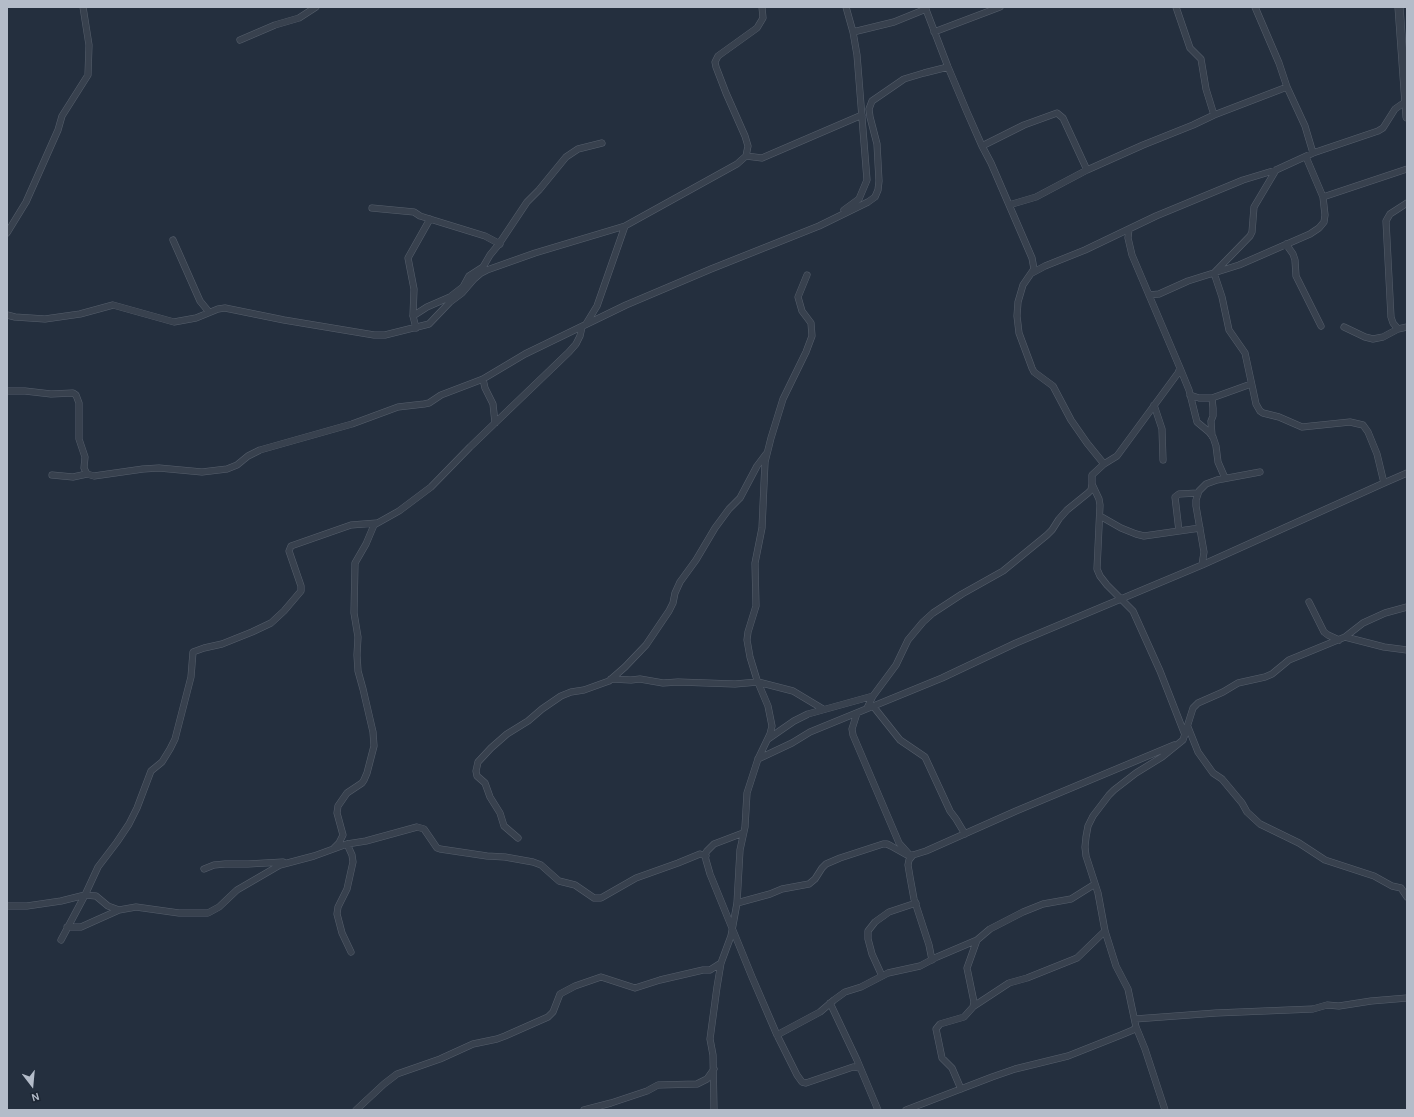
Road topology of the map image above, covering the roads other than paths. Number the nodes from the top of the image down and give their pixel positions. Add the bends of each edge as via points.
1 (83, 7) edge
2 (316, 7) edge
3 (762, 7) edge
4 (846, 7) edge
5 (1000, 7) edge
6 (1176, 7) edge
7 (1255, 7) edge
8 (1399, 7) edge
9 (926, 8) edge
10 (853, 32) junction
11 (934, 32) junction
12 (240, 40) dead end
13 (948, 67) junction
14 (1287, 88) junction
15 (1405, 102) junction
16 (862, 115) junction
17 (1214, 115) junction
18 (1407, 116) edge
19 (602, 143) dead end
20 (982, 146) junction
21 (1314, 153) junction
22 (746, 156) junction
23 (1306, 157) junction
24 (1407, 169) edge
25 (1087, 170) junction
26 (1276, 170) junction
27 (1323, 198) junction
28 (1407, 203) edge
29 (1009, 204) junction
30 (372, 208) dead end
31 (430, 219) junction
32 (625, 226) junction
33 (820, 226) junction
34 (1129, 229) junction
35 (7, 233) edge
36 (173, 240) dead end
37 (500, 244) junction
38 (1286, 244) junction
39 (1032, 258) junction
40 (1045, 266) junction
41 (1032, 273) junction
42 (1214, 273) junction
43 (808, 275) dead end
44 (1149, 295) junction
45 (209, 312) junction
46 (7, 314) edge
47 (413, 316) junction
48 (1321, 326) dead end
49 (584, 327) junction
50 (1344, 327) dead end
51 (1407, 327) edge
52 (416, 328) junction
53 (1398, 329) junction
54 (1180, 368) junction
55 (483, 379) junction
56 (1251, 384) junction
57 (7, 391) edge
58 (1190, 395) junction
59 (1212, 398) junction
60 (1154, 405) junction
61 (495, 423) junction
62 (1212, 436) junction
63 (767, 453) junction
64 (1163, 460) dead end
65 (1104, 464) junction
66 (1260, 472) dead end
67 (1407, 473) edge
68 (87, 474) junction
69 (52, 475) dead end
70 (1225, 478) junction
71 (1384, 483) junction
72 (1092, 484) junction
73 (1198, 493) junction
74 (1100, 516) junction
75 (377, 523) junction
76 (1200, 528) junction
77 (1179, 531) junction
78 (1202, 565) junction
79 (1122, 599) junction
80 (1309, 602) dead end
81 (1407, 606) edge
82 (1342, 638) junction
83 (1407, 650) edge
84 (610, 679) junction
85 (758, 682) junction
86 (873, 696) junction
87 (870, 707) junction
88 (823, 709) junction
89 (857, 713) junction
90 (1188, 727) junction
91 (1185, 735) junction
92 (768, 739) junction
93 (1180, 743) junction
94 (758, 758) junction
95 (743, 833) junction
96 (965, 834) junction
97 (518, 838) dead end
98 (348, 844) junction
99 (333, 849) junction
100 (911, 855) junction
101 (706, 856) junction
102 (293, 862) junction
103 (204, 869) dead end
104 (1095, 884) junction
105 (85, 895) junction
106 (1407, 896) edge
107 (737, 903) junction
108 (916, 903) junction
109 (7, 906) edge
110 (119, 910) junction
111 (68, 927) junction
112 (732, 927) junction
113 (1104, 931) junction
114 (61, 940) dead end
115 (977, 940) junction
116 (351, 952) dead end
117 (932, 960) junction
118 (721, 963) junction
119 (882, 976) junction
120 (1407, 998) edge
121 (830, 1003) junction
122 (974, 1006) junction
123 (1135, 1020) junction
124 (1136, 1027) junction
125 (777, 1035) junction
126 (860, 1068) junction
127 (714, 1069) junction
128 (961, 1089) junction
129 (356, 1110) edge
130 (584, 1110) edge
131 (714, 1110) edge
132 (878, 1110) edge
133 (906, 1110) edge
134 (1165, 1110) edge

1 - 35 street via 89,45 88,75 62,116 26,202
2 - 12 street via 299,18
3 - 22 street via 763,18 757,28 718,56 715,62 745,136 748,146
4 - 10 street
5 - 11 street
6 - 17 street via 1190,48 1201,59 1206,90
7 - 14 street
8 - 15 street
9 - 10 street via 894,22
9 - 11 street
10 - 16 street
11 - 13 street
13 - 20 street
13 - 33 street via 904,79 872,101 869,110 877,144 878,190 868,202
14 - 17 street
14 - 21 street
15 - 18 street
15 - 21 street via 1395,109 1378,131
16 - 22 street via 762,158
16 - 33 street via 867,180 862,194 854,204
17 - 25 street
19 - 37 street via 578,149 566,157 527,202
20 - 25 street via 1056,113 1063,118
20 - 29 street
21 - 23 street
22 - 32 street via 737,164
23 - 26 street
23 - 27 street
24 - 27 street
25 - 29 street via 1036,197
26 - 34 street via 1243,180
26 - 42 street via 1254,207 1250,236
27 - 38 street via 1324,222 1310,234
28 - 53 street via 1390,214 1386,221 1391,317
29 - 39 street
30 - 31 street via 412,211
31 - 37 street via 485,236
31 - 47 street via 408,258 414,289
32 - 49 street via 597,306
32 - 52 street via 534,253 481,273 429,324
33 - 49 street via 640,299
34 - 40 street
34 - 44 street via 1128,238 1132,255
36 - 45 street via 200,301
37 - 47 street via 483,267 469,276 463,287 450,297 427,306
38 - 42 street
38 - 48 street via 1295,260 1296,276
39 - 40 street
39 - 41 street
40 - 41 street
41 - 65 street via 1023,285 1018,302 1019,333 1034,372 1053,386 1087,443
42 - 44 street via 1159,294
42 - 56 street via 1229,330 1245,353
43 - 63 street via 798,297 802,311 812,323 812,336 783,400
44 - 54 street
45 - 46 street via 196,318 174,322 112,305 80,314 45,319 14,317
45 - 52 street via 225,308 374,335
47 - 52 street
49 - 55 street via 525,354
49 - 61 street via 569,352
50 - 53 street via 1372,339 1383,337
51 - 53 street
54 - 58 street
54 - 60 street
55 - 61 street via 493,404
55 - 68 street via 441,395 429,403 398,407 352,424 260,450 227,469 202,472 148,468 94,476
56 - 59 street
56 - 71 street via 1258,409 1263,413 1302,427 1350,422 1363,425 1377,454
57 - 68 street via 76,395 79,403 79,439
58 - 59 street
58 - 62 street via 1197,422
59 - 62 street
60 - 64 street via 1162,428
60 - 65 street via 1117,456
61 - 75 street via 431,488
62 - 70 street
63 - 84 street via 740,498 714,528 680,582 669,611 646,645
63 - 85 street via 762,528 755,562 756,606 747,640
65 - 72 street via 1093,473
66 - 70 street
67 - 71 street
68 - 69 street via 73,477
70 - 73 street via 1206,484
71 - 78 street
72 - 74 street via 1099,499
72 - 86 street via 1091,490 1067,510 1047,535 1003,570 933,612 908,640 896,665
73 - 76 street via 1196,506
73 - 77 street via 1175,497
74 - 77 street via 1144,536
74 - 79 street via 1098,572
75 - 99 street via 355,563 354,574 358,671 373,732 373,752 364,780 347,793 338,806 337,813 343,835
75 - 105 street via 351,526 291,546 289,551 301,591 284,611 272,623 222,644 193,652 191,677 172,744 162,762 151,771 129,824 98,867
76 - 77 street
76 - 78 street via 1204,552
78 - 79 street
79 - 87 street
79 - 91 street via 1137,618
80 - 82 street via 1324,632
81 - 82 street via 1362,623
82 - 83 street
82 - 90 street via 1289,660 1272,674 1238,683 1204,700 1193,708
84 - 85 street via 640,679 663,683
84 - 97 street via 561,696 507,734 478,762 476,776 485,784 504,826
85 - 88 street via 793,691
85 - 92 street via 772,721
86 - 87 street
86 - 88 street
87 - 89 street
87 - 96 street via 900,740 925,757 950,811
88 - 92 street via 802,717
89 - 94 street via 810,732
89 - 100 street via 852,729 853,735 899,843
90 - 91 street
90 - 106 street via 1198,752 1213,773 1260,824 1299,843 1325,860 1401,888
91 - 93 street
92 - 94 street
93 - 96 street
93 - 104 street via 1114,790 1096,810 1088,826 1085,847
94 - 95 street via 747,793
95 - 101 street via 714,844
95 - 107 street
96 - 100 street
98 - 99 street
98 - 101 street via 366,842 417,827 424,829 437,848 533,862 559,881 575,885 596,898 601,898 636,878 700,854
98 - 116 street via 353,862 348,890 337,914
99 - 102 street
100 - 107 street via 883,844 826,864 809,884 782,889
100 - 108 street via 908,865
101 - 112 street via 710,874
102 - 103 street via 225,864
102 - 110 street via 280,865 256,878 208,913 179,913 136,907
104 - 113 street
104 - 115 street via 1071,899 1043,904 1023,912 990,929
105 - 109 street via 27,906
105 - 110 street via 96,896 108,906
105 - 111 street
107 - 112 street
108 - 117 street
108 - 119 street via 889,912 868,931 872,954
110 - 111 street via 82,927
111 - 114 street
112 - 118 street via 732,936
112 - 125 street
113 - 122 street via 1077,958 1009,983
113 - 123 street via 1116,966 1128,988
115 - 117 street
115 - 122 street via 967,968
117 - 119 street via 920,966
118 - 127 street via 710,1039
118 - 129 street via 710,970 660,980 636,988 601,978 575,986 560,994 552,1015 501,1037 473,1044 397,1074
119 - 121 street via 844,992
120 - 123 street via 1313,1009
121 - 125 street via 820,1012
121 - 126 street
122 - 128 street via 964,1017 942,1023 936,1029 942,1058 949,1063
123 - 124 street
124 - 128 street via 1068,1056 1015,1069
124 - 134 street
125 - 126 street via 797,1075 804,1083 853,1067
126 - 132 street
127 - 130 street via 706,1079 697,1084 658,1085 647,1091
127 - 131 street
128 - 133 street

